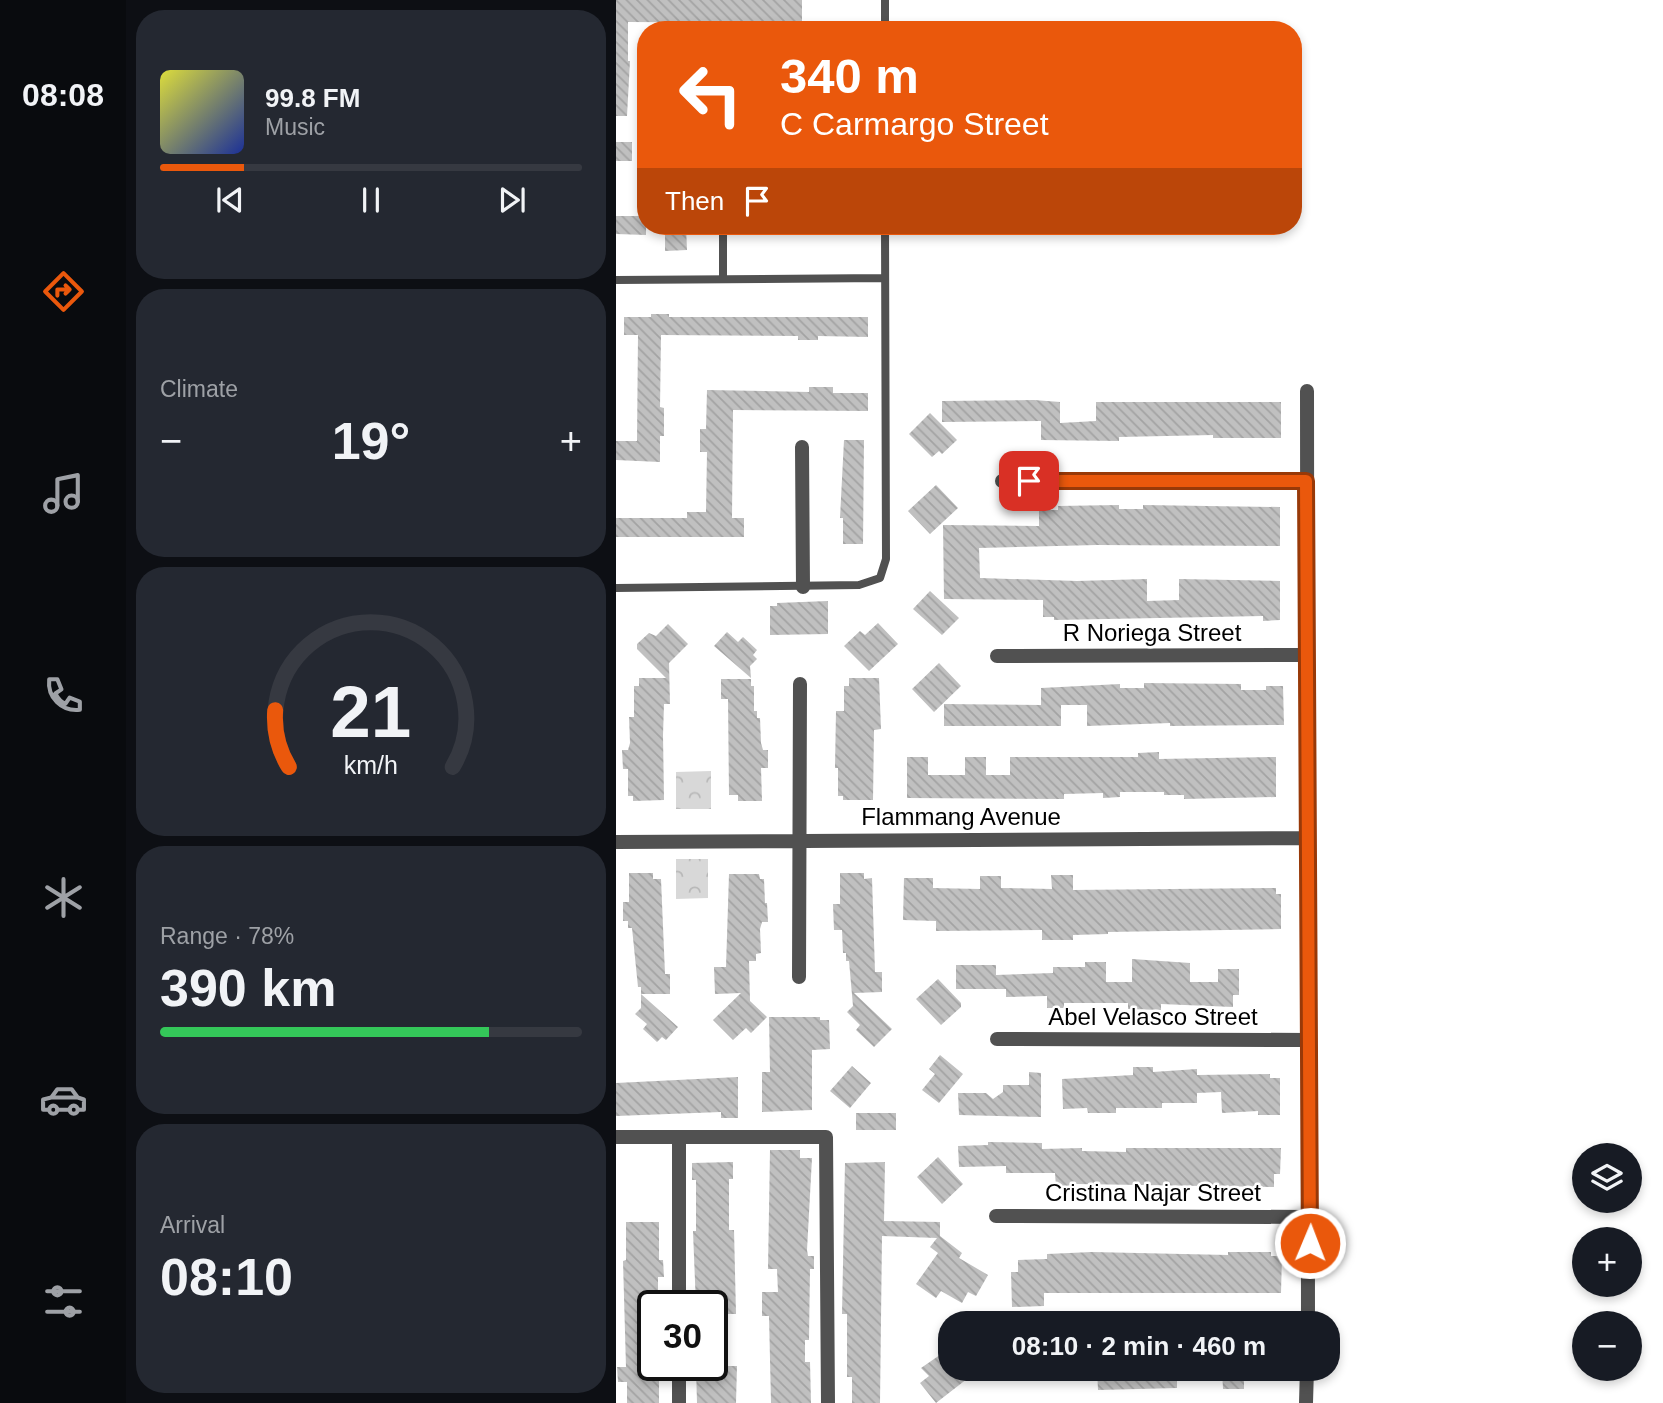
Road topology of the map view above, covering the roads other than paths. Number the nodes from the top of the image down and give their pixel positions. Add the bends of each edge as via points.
1 (885, 0) edge
2 (885, 21) edge
3 (723, 235) edge
4 (885, 235) edge
5 (885, 278) junction
6 (723, 279) junction
7 (616, 280) edge
8 (1307, 391) dead end
9 (802, 447) dead end
10 (1002, 481) dead end
11 (1306, 481) junction
12 (803, 587) junction
13 (616, 588) edge
14 (1308, 655) junction
15 (997, 656) dead end
16 (800, 684) dead end
17 (1306, 838) junction
18 (799, 841) junction
19 (616, 842) edge
20 (799, 977) dead end
21 (997, 1039) dead end
22 (1309, 1040) junction
23 (616, 1137) edge
24 (679, 1137) junction
25 (996, 1216) dead end
26 (1310, 1217) junction
27 (679, 1290) edge
28 (1308, 1311) edge
29 (679, 1381) edge
30 (1307, 1381) edge
31 (679, 1403) edge
32 (828, 1403) edge
33 (1306, 1403) edge

1 - 2 lane
3 - 6 lane
4 - 5 lane
5 - 6 lane
5 - 12 lane via 886,559 880,579 859,585
6 - 7 lane
8 - 11 street
9 - 12 street
10 - 11 street
11 - 14 street
12 - 13 lane
14 - 15 street, R Noriega Street
14 - 17 street
16 - 18 street
17 - 18 street, Flammang Avenue
17 - 22 street
18 - 19 street, Flammang Avenue
18 - 20 street
21 - 22 street, Abel Velasco Street
22 - 26 street
23 - 24 street
24 - 27 street
24 - 32 street via 826,1137
25 - 26 street, Cristina Najar Street
26 - 28 street
29 - 31 street
30 - 33 street

